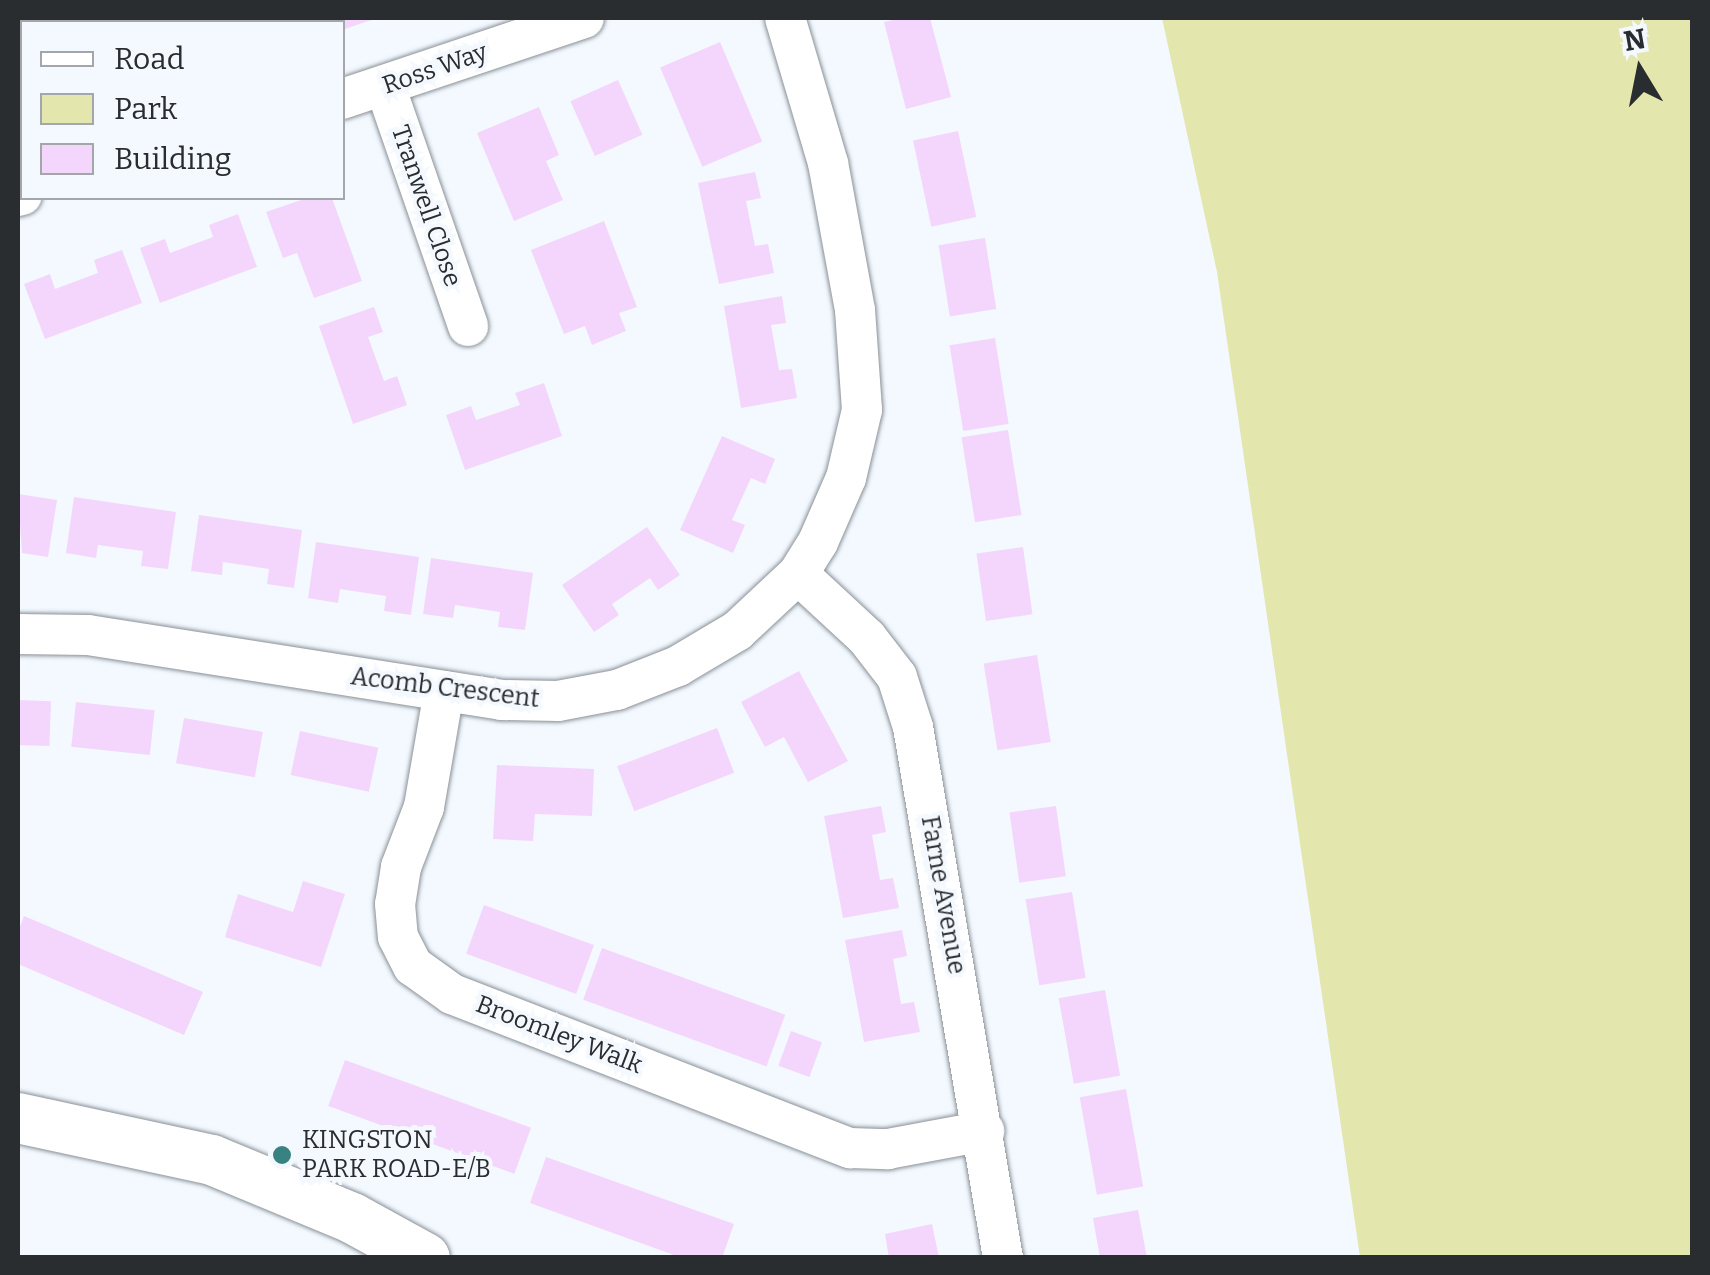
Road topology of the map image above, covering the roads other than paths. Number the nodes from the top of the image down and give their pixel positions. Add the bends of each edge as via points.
1 (584, 18) edge
2 (785, 18) edge
3 (385, 86) junction
4 (345, 98) edge
5 (468, 326) dead end
6 (798, 574) junction
7 (18, 634) edge
8 (444, 692) junction
9 (18, 1118) edge
10 (984, 1130) junction
11 (424, 1258) edge
12 (1003, 1258) edge

1 - 3 street, Ross Way
2 - 6 street, Acomb Crescent via 828,163 854,310 862,410 846,478
3 - 4 street, Ross Way
3 - 5 street, Tranwell Close
6 - 8 street, Acomb Crescent via 737,632 617,690 558,702
6 - 10 street, Farne Avenue via 868,638 897,677 913,727
7 - 8 street, Acomb Crescent via 88,635
8 - 10 street, Broomley Walk via 424,807 394,904 398,937 414,966 452,994 850,1148 888,1149
9 - 11 street via 212,1160 352,1218
10 - 12 street, Farne Avenue

